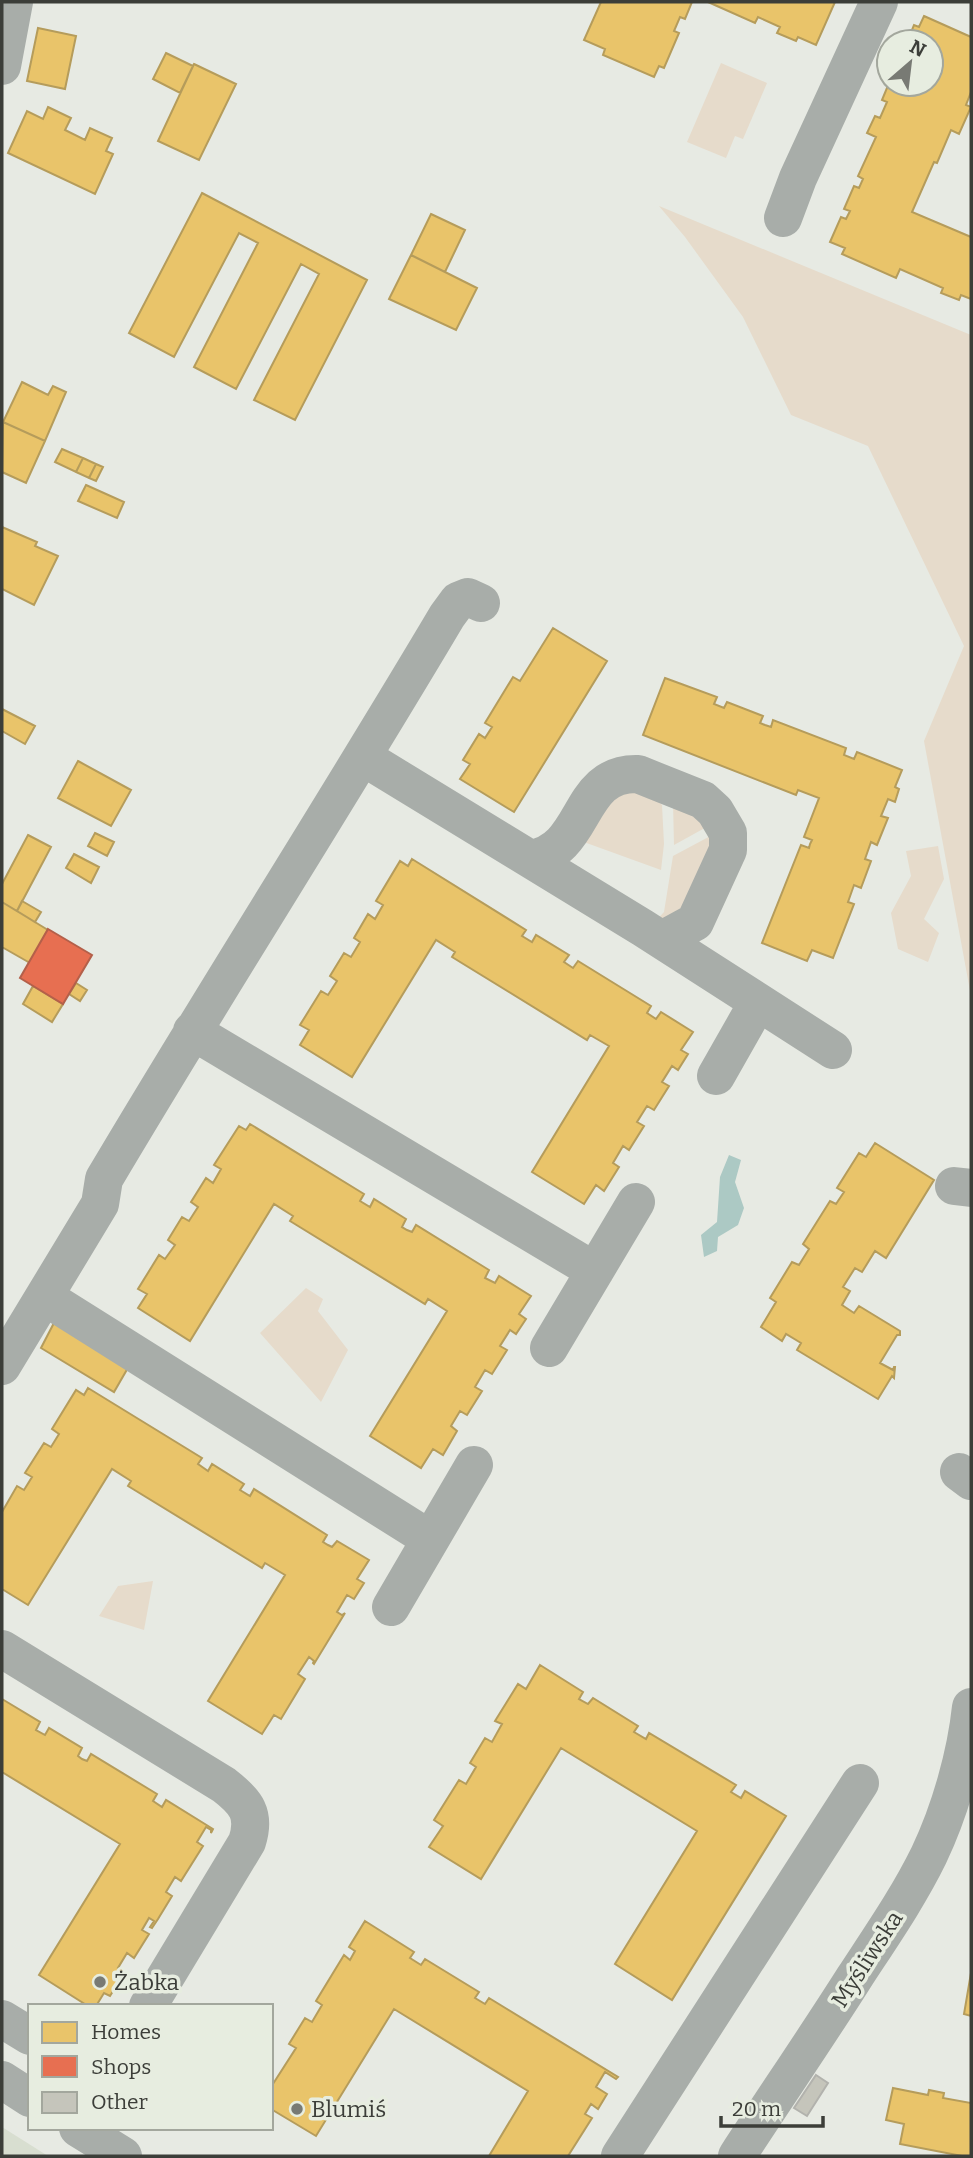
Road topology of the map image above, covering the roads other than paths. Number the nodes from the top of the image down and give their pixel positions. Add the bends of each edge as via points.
1 (14, 2) edge
2 (851, 2) edge
3 (879, 2) edge
4 (2, 66) edge
5 (808, 102) dead end
6 (783, 218) dead end
7 (481, 603) dead end
8 (363, 757) junction
9 (530, 859) junction
10 (662, 940) junction
11 (758, 1002) junction
12 (192, 1031) junction
13 (832, 1050) dead end
14 (716, 1076) dead end
15 (636, 1202) dead end
16 (595, 1272) junction
17 (45, 1297) junction
18 (549, 1348) dead end
19 (2, 1366) edge
20 (474, 1465) dead end
21 (430, 1539) junction
22 (391, 1607) dead end
23 (2, 1649) edge
24 (971, 1707) edge
25 (968, 1747) edge
26 (860, 1783) dead end
27 (149, 2004) edge
28 (2, 2019) edge
29 (28, 2035) edge
30 (2, 2080) edge
31 (28, 2097) edge
32 (620, 2156) edge
33 (737, 2156) edge

1 - 4 street
2 - 5 street
3 - 6 street
7 - 8 street via 468,597 458,601
8 - 9 street
8 - 12 street
9 - 10 street
9 - 10 street via 557,849 589,801 613,778 638,774 703,800 724,824 728,850 695,922
10 - 11 street
11 - 13 street
11 - 14 street
12 - 16 street
12 - 17 street via 104,1179 100,1204
15 - 16 street
16 - 18 street
17 - 19 street
17 - 21 street
20 - 21 street
21 - 22 street
23 - 27 street via 224,1785 250,1816 247,1842
24 - 25 street, Myśliwska
25 - 33 street, Myśliwska via 943,1824 912,1886
26 - 32 street
28 - 29 street
30 - 31 street

